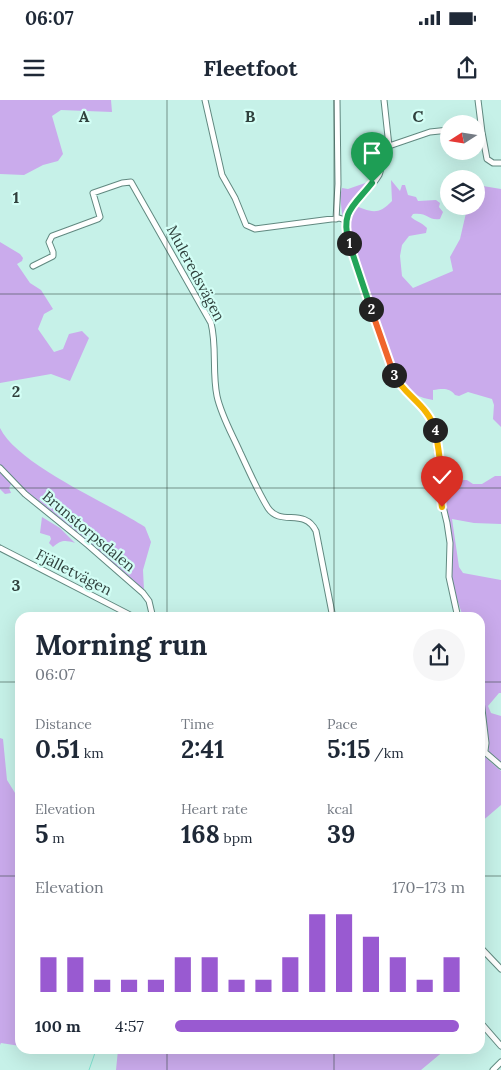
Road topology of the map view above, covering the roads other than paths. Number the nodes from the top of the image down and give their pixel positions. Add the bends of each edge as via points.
1 (205, 100) edge
2 (337, 100) edge
3 (384, 100) edge
4 (478, 100) edge
5 (478, 115) edge
6 (440, 131) edge
7 (389, 146) junction
8 (485, 155) edge
9 (501, 163) edge
10 (336, 219) junction
11 (346, 220) junction
12 (33, 266) dead end
13 (0, 468) edge
14 (0, 548) edge
15 (124, 612) edge
16 (152, 612) edge
17 (332, 612) edge
18 (457, 612) edge
19 (485, 752) edge
20 (501, 766) edge
21 (485, 952) edge
22 (501, 969) edge
23 (485, 1028) edge
24 (501, 1046) edge
25 (501, 1062) edge
26 (493, 1070) edge

1 - 10 street via 222,175 246,225 255,229
2 - 10 street
3 - 7 street
4 - 5 street
6 - 7 street
7 - 11 street via 377,178 351,208
8 - 9 street via 493,163
10 - 11 street
11 - 18 street via 346,235 394,376 424,408 433,424 441,498 450,540 448,577
12 - 17 street, Muleredsvägen via 53,256 49,242 52,236 100,217 93,193 131,182 211,323 216,395 260,493 276,516 308,520 316,531
13 - 16 street, Brunstorpsdalen via 13,484 144,593
14 - 15 street, Fjälletvägen
19 - 20 street
21 - 22 street
23 - 24 street
25 - 26 street

